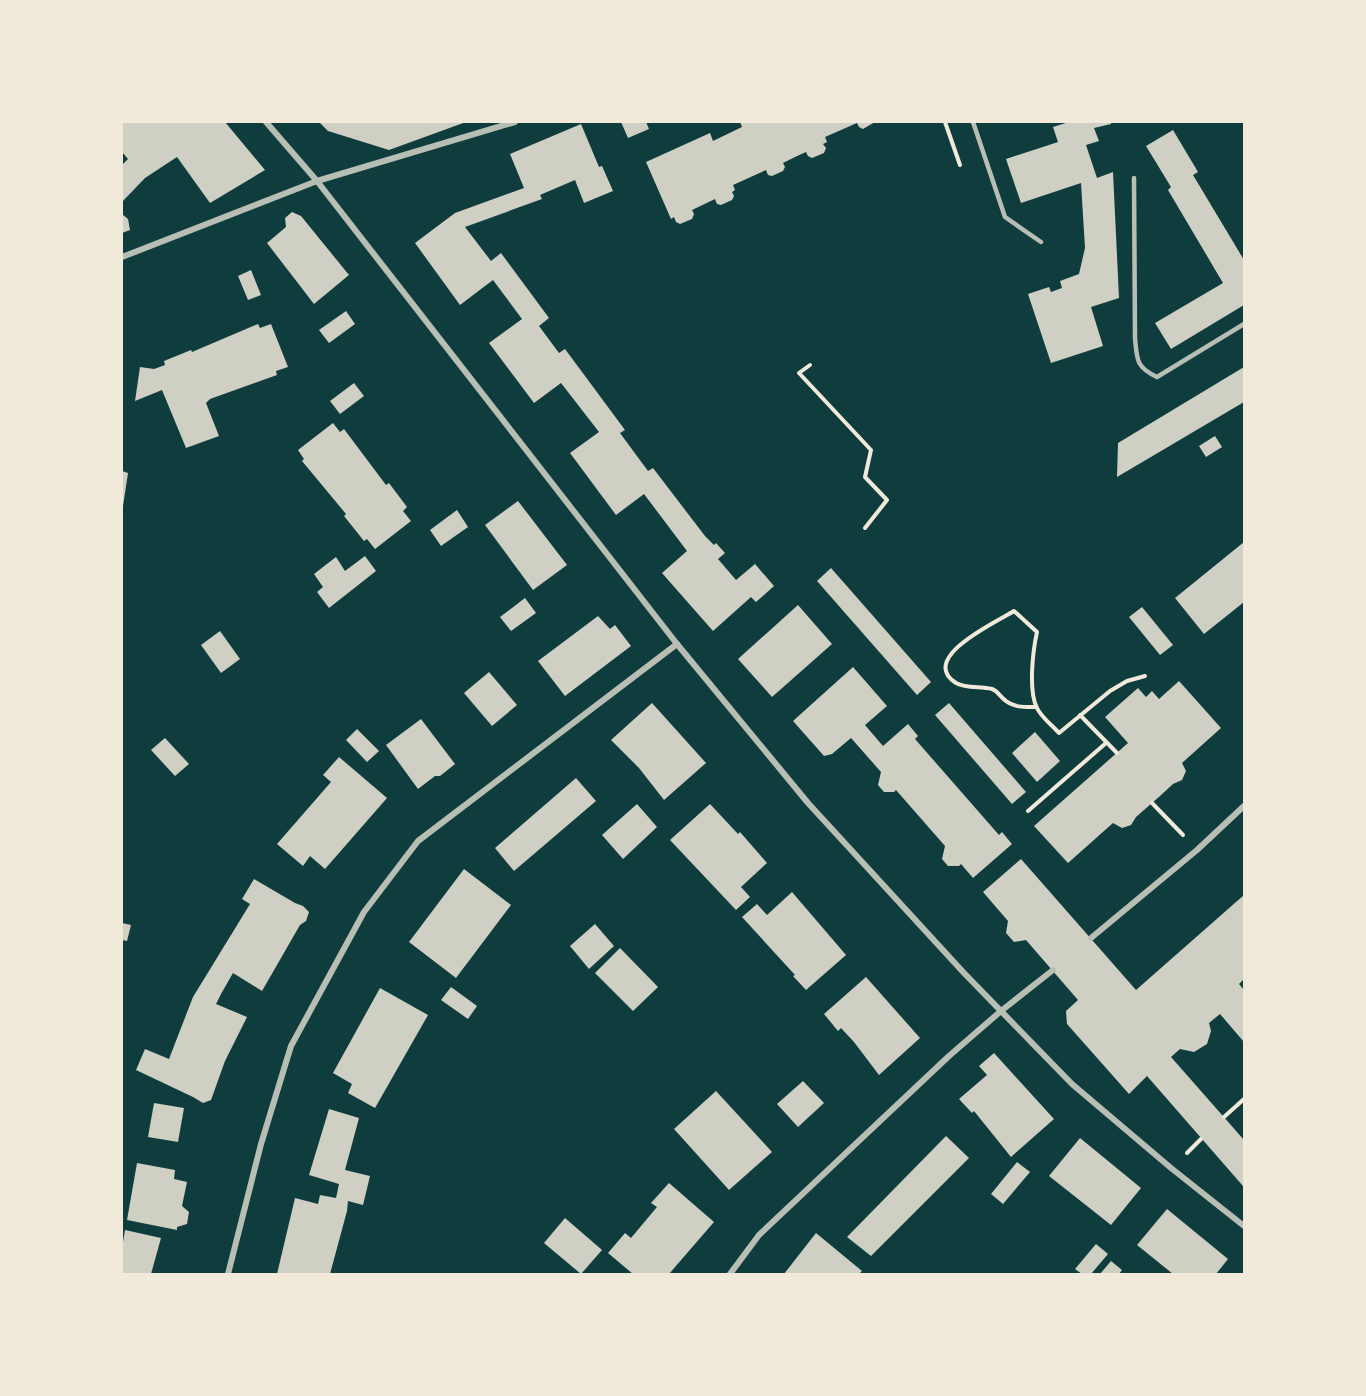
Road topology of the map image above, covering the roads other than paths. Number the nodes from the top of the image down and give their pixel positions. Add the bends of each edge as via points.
1 (266, 122) edge
2 (515, 122) edge
3 (973, 122) edge
4 (1134, 178) dead end
5 (317, 181) junction
6 (1041, 242) dead end
7 (122, 257) edge
8 (1245, 324) edge
9 (677, 644) junction
10 (1245, 806) edge
11 (1091, 938) dead end
12 (1053, 970) dead end
13 (1001, 1011) junction
14 (1245, 1226) edge
15 (228, 1275) edge
16 (730, 1275) edge

1 - 5 street
2 - 5 street
3 - 6 lane via 1005,217
4 - 8 lane via 1135,338 1137,361 1144,371 1157,377
5 - 7 street
5 - 9 street
9 - 13 street via 808,803
9 - 15 street via 418,841 364,912 291,1046
10 - 11 street
12 - 13 street
13 - 14 street via 1072,1084
13 - 16 street via 759,1235

